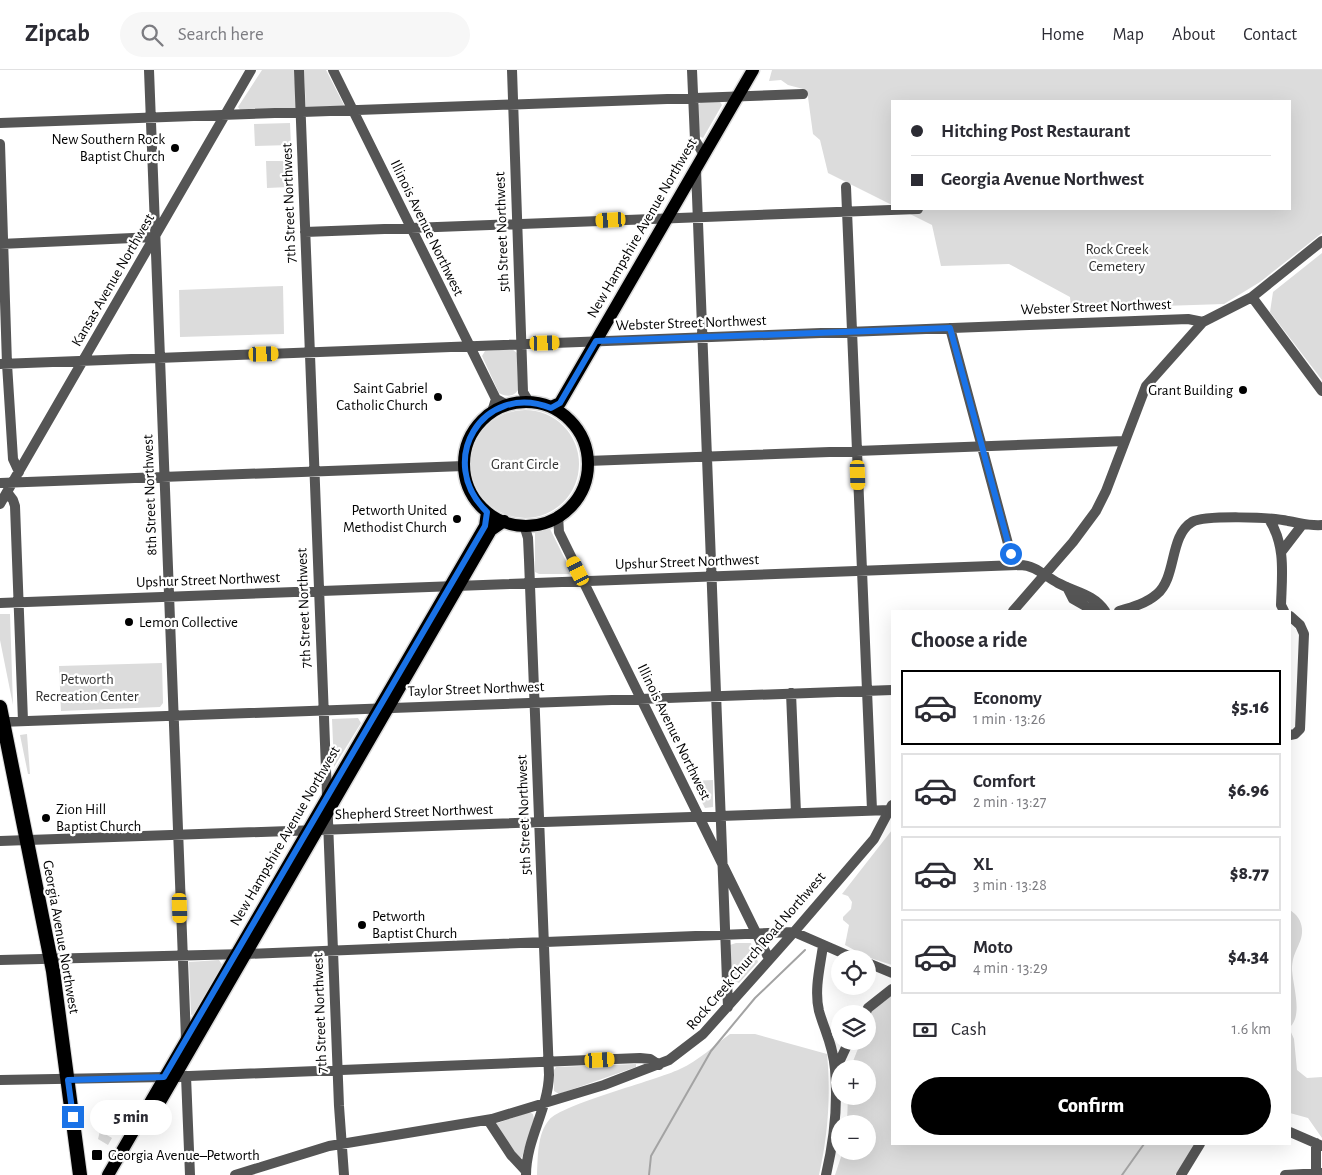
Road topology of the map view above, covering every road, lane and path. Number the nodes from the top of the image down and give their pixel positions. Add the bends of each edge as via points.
1 (149, 70) edge
2 (251, 70) edge
3 (299, 70) edge
4 (333, 70) edge
5 (512, 70) edge
6 (692, 70) edge
7 (753, 70) edge
8 (803, 94) dead end
9 (738, 96) junction
10 (693, 98) junction
11 (513, 104) junction
12 (353, 111) junction
13 (301, 113) junction
14 (225, 116) junction
15 (151, 119) junction
16 (0, 123) edge
17 (0, 144) edge
18 (704, 155) junction
19 (696, 170) junction
20 (846, 187) dead end
21 (891, 210) edge
22 (848, 212) junction
23 (667, 218) junction
24 (698, 218) junction
25 (517, 224) junction
26 (411, 228) junction
27 (305, 232) junction
28 (155, 237) junction
29 (1322, 241) edge
30 (2, 244) edge
31 (1252, 297) junction
32 (1203, 322) junction
33 (950, 328) junction
34 (852, 332) junction
35 (703, 338) junction
36 (596, 341) junction
37 (522, 344) junction
38 (468, 346) junction
39 (310, 352) junction
40 (160, 358) junction
41 (83, 361) junction
42 (4, 364) edge
43 (1322, 391) edge
44 (514, 400) junction
45 (557, 408) junction
46 (1124, 441) junction
47 (981, 446) junction
48 (857, 451) junction
49 (707, 457) junction
50 (587, 461) junction
51 (464, 466) junction
52 (19, 472) junction
53 (314, 472) junction
54 (164, 478) junction
55 (12, 482) junction
56 (0, 483) edge
57 (7, 492) junction
58 (0, 504) edge
59 (487, 512) junction
60 (558, 516) junction
61 (1270, 519) junction
62 (504, 522) junction
63 (524, 525) junction
64 (1302, 525) junction
65 (1322, 525) edge
66 (1282, 551) junction
67 (1012, 565) junction
68 (861, 571) junction
69 (1044, 574) junction
70 (712, 576) junction
71 (583, 581) junction
72 (530, 583) junction
73 (455, 585) junction
74 (1067, 587) junction
75 (319, 591) junction
76 (168, 597) junction
77 (0, 602) edge
78 (18, 602) junction
79 (1014, 610) edge
80 (1092, 610) edge
81 (1104, 610) edge
82 (1122, 610) edge
83 (1284, 610) edge
84 (1293, 618) edge
85 (867, 690) junction
86 (891, 690) edge
87 (791, 693) junction
88 (717, 696) junction
89 (641, 698) junction
90 (535, 702) junction
91 (0, 707) edge
92 (384, 708) junction
93 (323, 711) junction
94 (173, 716) junction
95 (24, 721) junction
96 (2, 722) edge
97 (1293, 734) edge
98 (326, 797) junction
99 (891, 807) edge
100 (872, 810) junction
101 (796, 812) junction
102 (327, 814) junction
103 (699, 815) junction
104 (722, 815) junction
105 (539, 822) junction
106 (317, 831) junction
107 (178, 836) junction
108 (0, 841) edge
109 (27, 841) junction
110 (724, 867) junction
111 (794, 932) junction
112 (757, 934) junction
113 (726, 935) junction
114 (544, 942) junction
115 (823, 946) junction
116 (333, 950) junction
117 (833, 950) edge
118 (240, 954) junction
119 (182, 956) junction
120 (769, 959) junction
121 (0, 960) edge
122 (51, 960) junction
123 (876, 966) edge
124 (891, 973) edge
125 (891, 990) edge
126 (872, 1005) edge
127 (728, 1007) junction
128 (186, 1039) junction
129 (834, 1060) edge
130 (548, 1062) junction
131 (659, 1065) junction
132 (337, 1070) junction
133 (175, 1076) junction
134 (0, 1080) edge
135 (68, 1080) junction
136 (545, 1103) junction
137 (836, 1105) edge
138 (488, 1120) junction
139 (1291, 1132) edge
140 (1319, 1144) edge
141 (341, 1145) junction
142 (1199, 1145) edge
143 (526, 1173) edge
144 (1319, 1174) edge
145 (80, 1175) edge
146 (108, 1175) edge
147 (117, 1175) edge
148 (190, 1175) edge
149 (235, 1175) edge
150 (344, 1175) edge
151 (826, 1175) edge
152 (1181, 1175) edge
153 (1285, 1175) edge

1 - 15 street, 8th Street Northwest
2 - 14 street, Kansas Avenue Northwest
3 - 13 street, 7th Street Northwest
4 - 12 street, Illinois Avenue Northwest
5 - 11 street, 5th Street Northwest
6 - 10 street
7 - 9 main road, New Hampshire Avenue Northwest
8 - 9 street
9 - 10 street
9 - 18 main road, New Hampshire Avenue Northwest
10 - 11 street
10 - 18 street via 695,140
11 - 12 street
11 - 25 street, 5th Street Northwest
12 - 13 street
12 - 26 street, Illinois Avenue Northwest
13 - 14 street
13 - 27 street, 7th Street Northwest
14 - 15 street
14 - 28 street, Kansas Avenue Northwest
15 - 16 street
15 - 28 street, 8th Street Northwest
17 - 30 street
18 - 19 main road, New Hampshire Avenue Northwest
19 - 23 main road, New Hampshire Avenue Northwest
19 - 24 street
20 - 22 street
21 - 22 street
22 - 24 street
22 - 34 street
23 - 24 street
23 - 25 street
23 - 36 main road, New Hampshire Avenue Northwest
24 - 35 street
25 - 26 street
25 - 37 street, 5th Street Northwest
26 - 27 street
26 - 38 street, Illinois Avenue Northwest
27 - 39 street, 7th Street Northwest
28 - 30 street
28 - 40 street, 8th Street Northwest
28 - 41 street, Kansas Avenue Northwest
29 - 31 street
30 - 42 street
31 - 32 street
31 - 43 street
32 - 33 street, Webster Street Northwest via 1188,319
32 - 46 street via 1146,386
33 - 34 street, Webster Street Northwest
33 - 47 street
34 - 35 street, Webster Street Northwest
34 - 48 street
35 - 36 street, Webster Street Northwest
35 - 49 street
36 - 37 street, Webster Street Northwest
36 - 45 main road, New Hampshire Avenue Northwest
37 - 38 street, Webster Street Northwest
37 - 44 street, 5th Street Northwest
38 - 39 street, Webster Street Northwest
38 - 44 street, Illinois Avenue Northwest
39 - 40 street, Webster Street Northwest
39 - 53 street, 7th Street Northwest
40 - 41 street, Webster Street Northwest
40 - 54 street, 8th Street Northwest
41 - 42 street, Webster Street Northwest
41 - 52 street, Kansas Avenue Northwest
42 - 52 street via 13,459
44 - 45 main road
44 - 51 main road via 492,412 471,434
45 - 50 main road via 581,436
46 - 47 street
46 - 69 street via 1094,514
47 - 48 street
47 - 67 street
48 - 49 street
48 - 68 street
49 - 50 street
49 - 70 street
50 - 60 main road via 586,478 580,493
51 - 53 street
51 - 59 main road via 470,490
52 - 55 street, Kansas Avenue Northwest
53 - 54 street
53 - 75 street, 7th Street Northwest
54 - 55 street
54 - 76 street, 8th Street Northwest
55 - 56 street
55 - 57 street, Kansas Avenue Northwest
57 - 58 street, Kansas Avenue Northwest
57 - 78 street via 14,506
59 - 62 main road
59 - 73 main road, New Hampshire Avenue Northwest via 485,526
60 - 63 main road via 543,523
60 - 71 street, Illinois Avenue Northwest via 559,532
61 - 64 street
61 - 66 street
61 - 82 street via 1212,518 1193,522 1183,531 1159,593 1140,605
62 - 63 main road
62 - 73 main road, New Hampshire Avenue Northwest via 491,530
63 - 72 street, 5th Street Northwest via 528,538
64 - 65 street
64 - 66 street
66 - 83 street
67 - 68 street, Upshur Street Northwest
67 - 69 street, Upshur Street Northwest via 1028,566
68 - 70 street, Upshur Street Northwest
68 - 85 street
69 - 74 street, Upshur Street Northwest
69 - 79 street
70 - 71 street, Upshur Street Northwest
70 - 88 street
71 - 72 street, Upshur Street Northwest
71 - 89 street, Illinois Avenue Northwest
72 - 73 street, Upshur Street Northwest
72 - 90 street, 5th Street Northwest
73 - 75 street, Upshur Street Northwest
73 - 92 main road, New Hampshire Avenue Northwest
74 - 80 street via 1073,600
74 - 81 street, Upshur Street Northwest via 1100,604
75 - 76 street, Upshur Street Northwest
75 - 93 street, 7th Street Northwest
76 - 78 street, Upshur Street Northwest
76 - 94 street, 8th Street Northwest
77 - 78 street, Upshur Street Northwest
78 - 95 street
84 - 97 street via 1304,634 1300,729
85 - 86 street, Taylor Street Northwest
85 - 87 street, Taylor Street Northwest
85 - 100 street
87 - 88 street, Taylor Street Northwest
87 - 101 street
88 - 89 street, Taylor Street Northwest
88 - 104 street
89 - 90 street, Taylor Street Northwest
89 - 103 street, Illinois Avenue Northwest
90 - 92 street, Taylor Street Northwest
90 - 105 street, 5th Street Northwest
91 - 96 highway, Georgia Avenue Northwest
92 - 93 street, Taylor Street Northwest
92 - 98 main road, New Hampshire Avenue Northwest
92 - 102 main road, New Hampshire Avenue Northwest
93 - 94 street, Taylor Street Northwest
93 - 98 street, 7th Street Northwest
94 - 95 street, Taylor Street Northwest
94 - 107 street, 8th Street Northwest
95 - 96 street, Taylor Street Northwest
96 - 109 highway, Georgia Avenue Northwest
98 - 102 street, 7th Street Northwest
98 - 106 main road, New Hampshire Avenue Northwest
99 - 100 street, Shepherd Street Northwest
99 - 111 street, Rock Creek Church Road Northwest via 874,839
100 - 101 street, Shepherd Street Northwest
101 - 104 street, Shepherd Street Northwest
102 - 106 main road, New Hampshire Avenue Northwest
103 - 104 street, Shepherd Street Northwest
103 - 105 street, Shepherd Street Northwest
103 - 110 street, Illinois Avenue Northwest
104 - 110 street
105 - 106 street, Shepherd Street Northwest
105 - 114 street, 5th Street Northwest
106 - 107 street, Shepherd Street Northwest
106 - 116 street, 7th Street Northwest
106 - 118 main road, New Hampshire Avenue Northwest
107 - 109 street, Shepherd Street Northwest
107 - 119 street, 8th Street Northwest
108 - 109 street, Shepherd Street Northwest
109 - 122 highway, Georgia Avenue Northwest
110 - 112 street, Illinois Avenue Northwest
110 - 113 street
111 - 112 street
111 - 115 street
111 - 120 street, Rock Creek Church Road Northwest
112 - 113 street
112 - 120 street, Illinois Avenue Northwest
113 - 114 street
113 - 127 street
114 - 116 street
114 - 130 street, 5th Street Northwest
115 - 117 street
115 - 129 street via 817,994
116 - 118 street
116 - 132 street, 7th Street Northwest
118 - 119 street
118 - 128 main road, New Hampshire Avenue Northwest
118 - 133 main road, New Hampshire Avenue Northwest
119 - 122 street
119 - 128 street, 8th Street Northwest
120 - 127 street, Rock Creek Church Road Northwest
121 - 122 street
122 - 135 highway, Georgia Avenue Northwest
123 - 124 street
125 - 126 street
127 - 131 street, Rock Creek Church Road Northwest via 692,1044
128 - 133 main road, New Hampshire Avenue Northwest
130 - 131 street via 640,1058 650,1059
130 - 132 street
130 - 136 street, 5th Street Northwest
131 - 136 street, Rock Creek Church Road Northwest
132 - 133 street
132 - 141 street, 7th Street Northwest
133 - 135 street
133 - 146 main road, New Hampshire Avenue Northwest
133 - 147 main road, New Hampshire Avenue Northwest
133 - 148 street
134 - 135 street
135 - 145 highway, Georgia Avenue Northwest
136 - 138 street, Rock Creek Church Road Northwest
136 - 143 street, 5th Street Northwest via 530,1143
137 - 151 street
138 - 141 street, Rock Creek Church Road Northwest
138 - 143 street
139 - 140 street
140 - 144 street
141 - 149 street, Rock Creek Church Road Northwest
141 - 150 street, 7th Street Northwest
142 - 152 street
144 - 153 street

